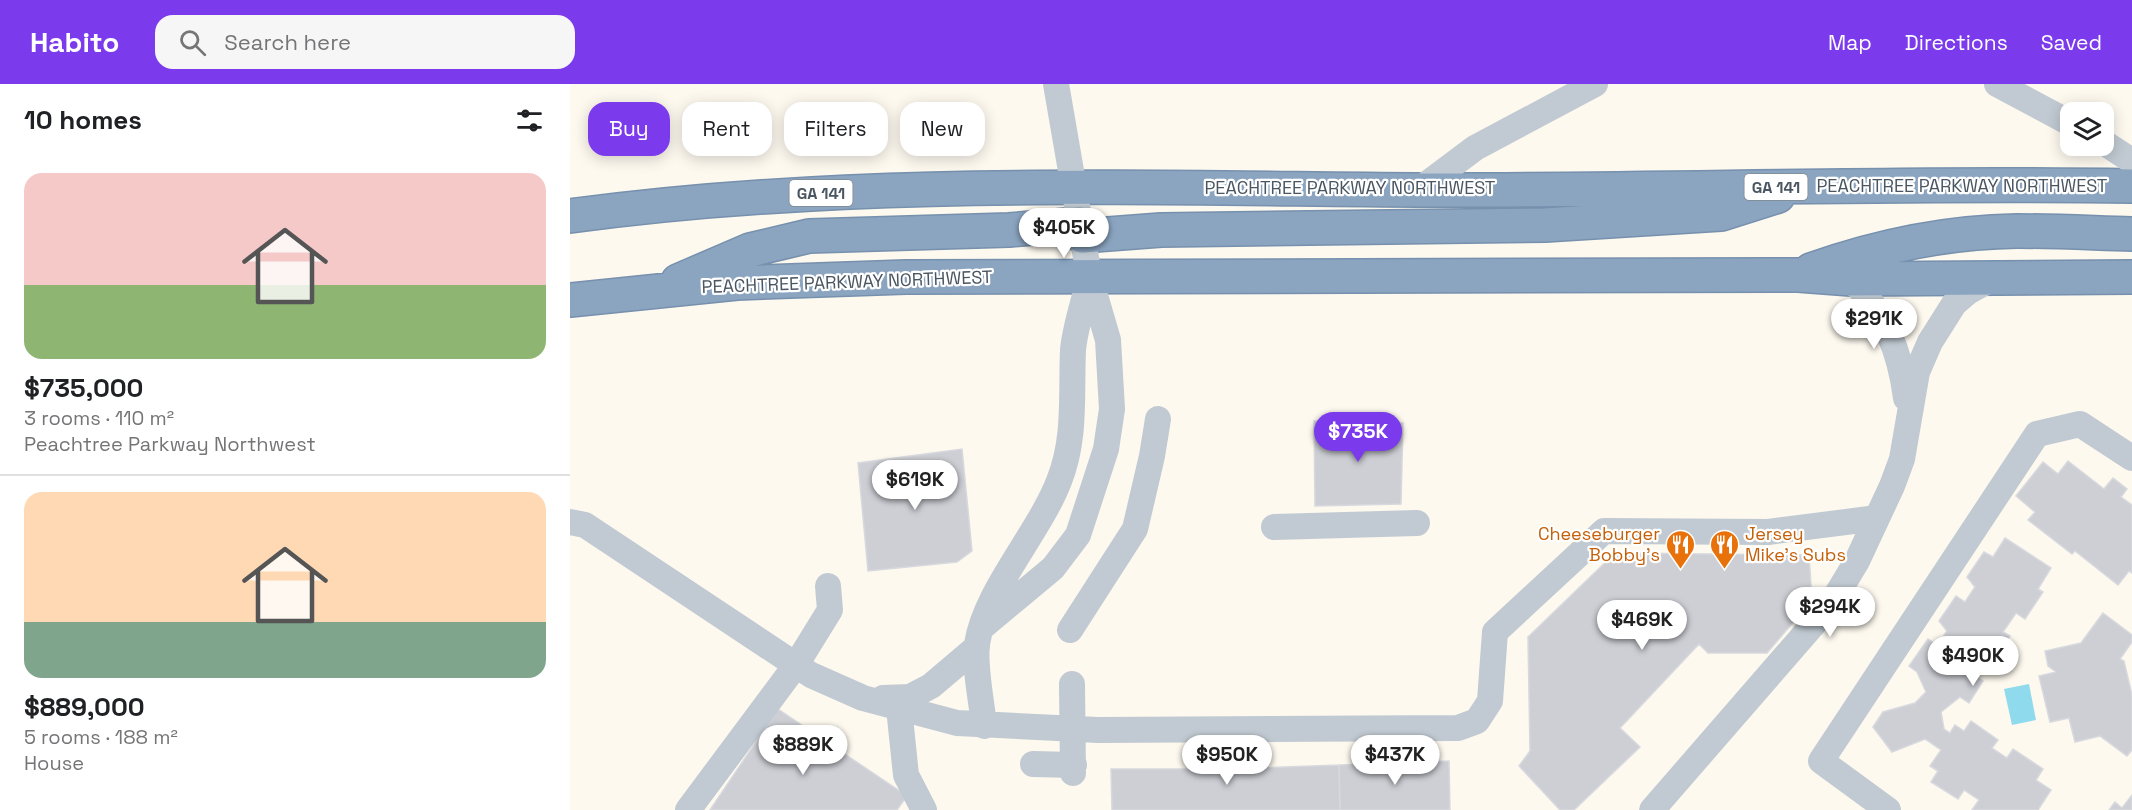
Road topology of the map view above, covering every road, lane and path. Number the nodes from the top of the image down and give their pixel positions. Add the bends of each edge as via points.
1 (1056, 84) edge
2 (1595, 84) edge
3 (1998, 84) edge
4 (2060, 118) edge
5 (2114, 149) edge
6 (2132, 161) edge
7 (1074, 186) junction
8 (2132, 186) edge
9 (1808, 187) junction
10 (1419, 190) junction
11 (570, 216) edge
12 (1081, 230) junction
13 (2132, 234) edge
14 (1089, 275) junction
15 (1798, 275) junction
16 (1995, 277) junction
17 (2132, 277) edge
18 (1851, 279) junction
19 (660, 290) junction
20 (570, 300) edge
21 (1908, 414) junction
22 (1158, 419) dead end
23 (2132, 458) edge
24 (1877, 518) junction
25 (570, 522) edge
26 (1417, 523) dead end
27 (1274, 526) dead end
28 (828, 586) dead end
29 (1070, 630) dead end
30 (979, 637) junction
31 (796, 665) junction
32 (1072, 684) dead end
33 (863, 698) junction
34 (899, 708) junction
35 (984, 726) junction
36 (1074, 729) junction
37 (1033, 764) dead end
38 (688, 810) edge
39 (924, 810) edge
40 (1652, 810) edge
41 (1888, 810) edge

1 - 7 street
2 - 10 street via 1475,148
3 - 4 street
5 - 6 street
7 - 10 highway, PEACHTREE PARKWAY NORTHWEST / GA 141
7 - 11 highway, PEACHTREE PARKWAY NORTHWEST / GA 141 via 746,197
7 - 12 street
8 - 9 highway, PEACHTREE PARKWAY NORTHWEST / GA 141
9 - 10 highway, PEACHTREE PARKWAY NORTHWEST / GA 141
9 - 12 highway via 1721,214 1545,225
12 - 14 street
12 - 19 highway via 809,236 750,250
13 - 15 highway via 2016,231 1969,235 1864,253
14 - 15 highway, PEACHTREE PARKWAY NORTHWEST
14 - 19 highway, PEACHTREE PARKWAY NORTHWEST via 815,280
14 - 30 street via 1073,347 1072,417 1059,481 1005,577
14 - 30 street via 1108,340 1112,409 1106,449 1078,535 1053,568
15 - 18 highway, PEACHTREE PARKWAY NORTHWEST
16 - 17 highway, PEACHTREE PARKWAY NORTHWEST
16 - 18 highway, PEACHTREE PARKWAY NORTHWEST
16 - 21 street via 1968,292 1944,318 1917,372
18 - 21 street via 1885,322 1895,344
19 - 20 highway, PEACHTREE PARKWAY NORTHWEST
21 - 24 street via 1902,459
22 - 29 street via 1135,529
23 - 41 street via 2080,424 2037,434 1821,761
24 - 36 street via 1767,532 1604,531 1496,632 1490,701 1477,722 1458,728
24 - 40 street via 1832,603
25 - 31 street via 585,525
26 - 27 street
28 - 31 street via 830,610
30 - 33 street via 932,686 910,698
30 - 35 street
31 - 33 street
31 - 38 street
32 - 36 street
33 - 34 street
34 - 35 street
34 - 39 street via 906,775
35 - 36 street
36 - 37 street via 1073,769

